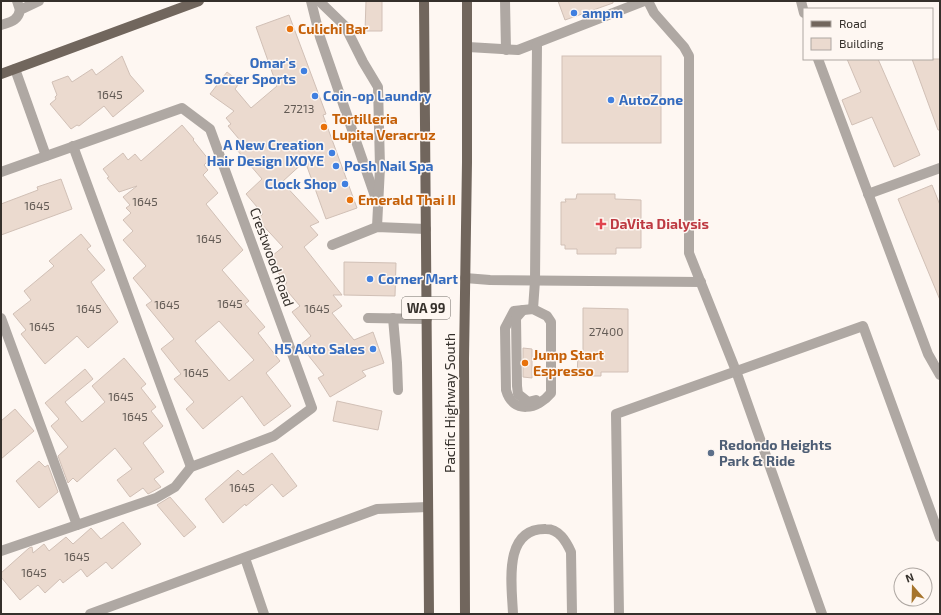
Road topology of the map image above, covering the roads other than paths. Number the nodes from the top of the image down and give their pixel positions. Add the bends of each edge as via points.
1 (39, 1) edge
2 (199, 1) edge
3 (312, 1) edge
4 (319, 1) edge
5 (424, 1) edge
6 (467, 1) edge
7 (505, 1) edge
8 (644, 1) edge
9 (648, 1) edge
10 (22, 5) edge
11 (1, 25) edge
12 (536, 44) junction
13 (468, 47) junction
14 (506, 50) junction
15 (818, 60) edge
16 (15, 69) junction
17 (1, 74) edge
18 (73, 146) junction
19 (46, 156) junction
20 (940, 168) edge
21 (1, 172) edge
22 (868, 194) junction
23 (379, 207) junction
24 (377, 227) junction
25 (426, 229) junction
26 (332, 245) dead end
27 (465, 278) junction
28 (536, 281) junction
29 (701, 282) junction
30 (528, 309) junction
31 (1, 318) edge
32 (368, 318) dead end
33 (393, 318) junction
34 (426, 319) junction
35 (736, 371) junction
36 (940, 376) edge
37 (398, 390) dead end
38 (191, 467) junction
39 (428, 507) junction
40 (77, 525) junction
41 (940, 537) edge
42 (1, 551) edge
43 (244, 558) junction
44 (90, 614) edge
45 (264, 614) edge
46 (429, 614) edge
47 (465, 614) edge
48 (513, 614) edge
49 (572, 614) edge
50 (619, 614) edge
51 (822, 614) edge

1 - 10 street
2 - 16 main road
3 - 23 street via 320,37
4 - 23 street via 345,26 378,87
5 - 25 main road, Pacific Highway South / WA 99
6 - 13 main road, Pacific Highway South / WA 99
7 - 14 street
8 - 12 street
9 - 29 street via 654,13 689,56 689,253
10 - 11 street via 19,16 14,21
12 - 14 street via 518,50
12 - 28 street
13 - 14 street
13 - 27 main road, Pacific Highway South / WA 99
15 - 22 street
16 - 17 main road
16 - 19 street
18 - 19 street, Crestwood Road
18 - 38 street
18 - 38 street, Crestwood Road via 182,108 210,130 299,371 312,408 274,436
19 - 21 street, Crestwood Road
20 - 22 street
22 - 36 street via 928,354
23 - 24 street
24 - 25 street
24 - 26 street
25 - 34 main road, Pacific Highway South / WA 99
27 - 28 street
27 - 47 main road, Pacific Highway South / WA 99
28 - 29 street
28 - 30 street
29 - 35 street
30 - 30 street via 516,318 516,386 518,394 528,402 543,396 552,377 551,322 547,316
31 - 40 street
32 - 33 street
33 - 34 street
33 - 37 street
34 - 39 main road, Pacific Highway South / WA 99
35 - 41 street via 863,326
35 - 50 street via 616,414
35 - 51 street
38 - 40 street via 175,488 156,498
39 - 43 street via 377,509
39 - 46 main road, Pacific Highway South / WA 99
40 - 42 street
43 - 44 street
43 - 45 street
48 - 49 street via 512,563 516,546 532,530 548,529 560,534 571,552

